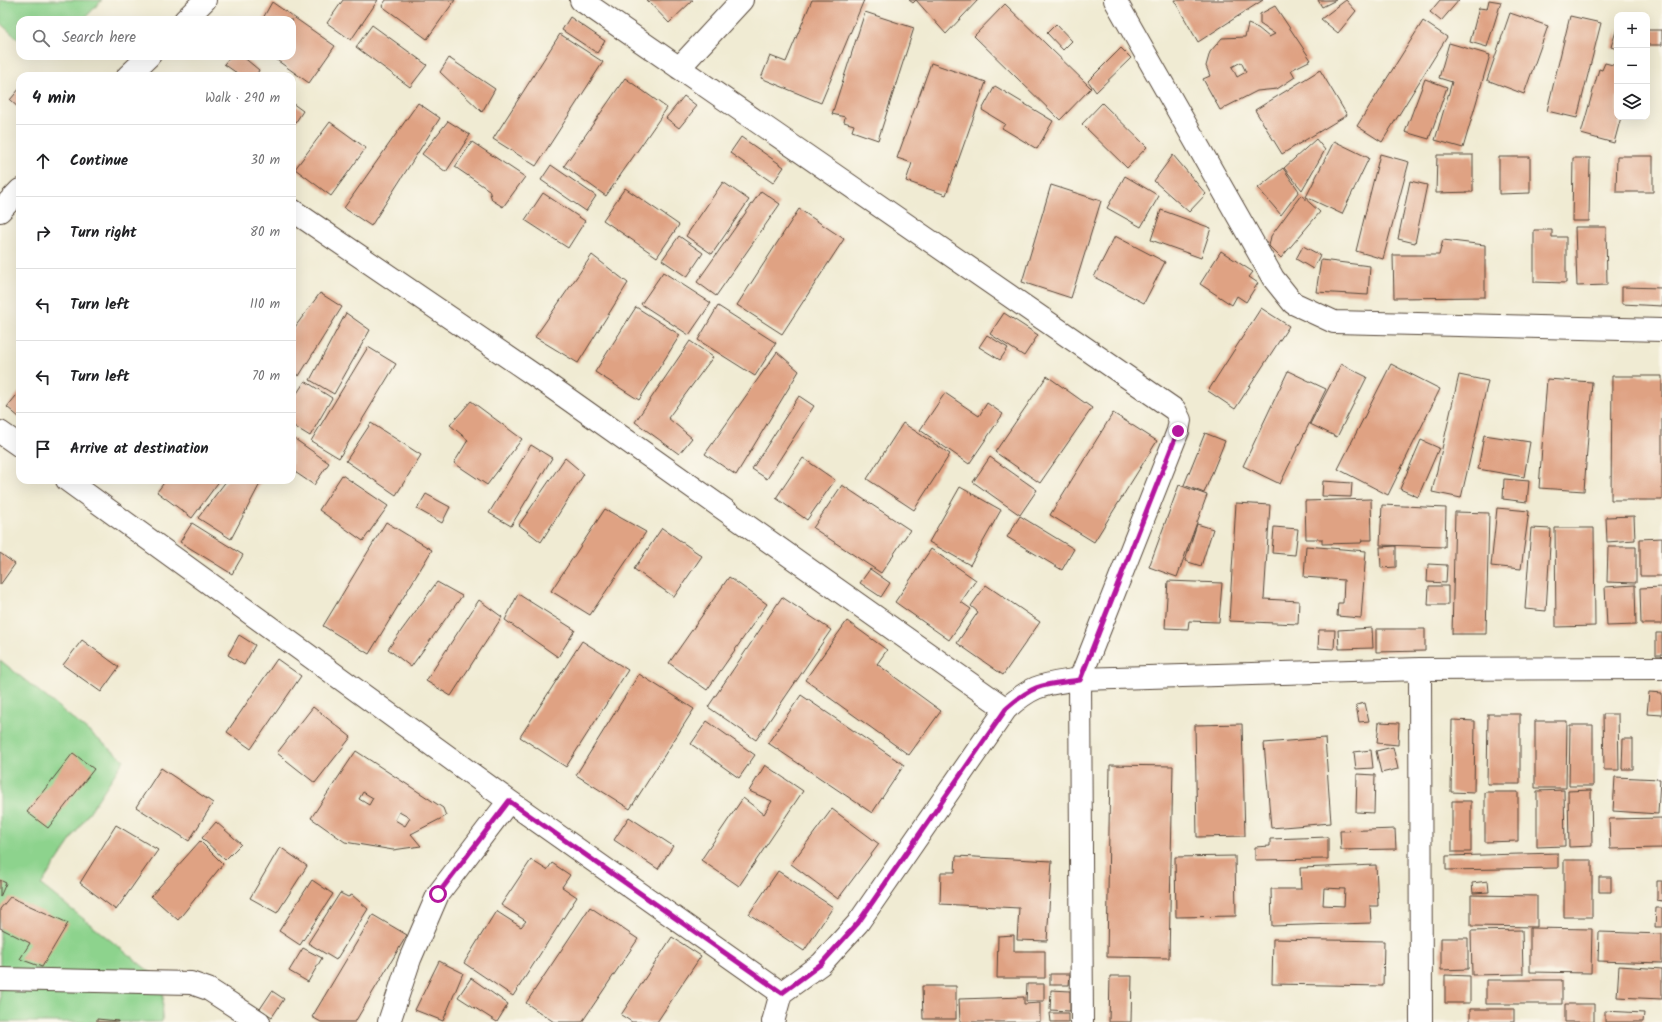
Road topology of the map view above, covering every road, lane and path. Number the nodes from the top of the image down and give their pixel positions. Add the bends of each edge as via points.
1 (205, 0) edge
2 (581, 0) edge
3 (742, 0) edge
4 (1115, 0) edge
5 (189, 16) edge
6 (145, 60) edge
7 (679, 68) junction
8 (132, 72) edge
9 (16, 194) edge
10 (0, 210) edge
11 (296, 213) edge
12 (1662, 330) edge
13 (0, 432) edge
14 (16, 443) edge
15 (73, 484) edge
16 (1662, 668) edge
17 (1420, 669) junction
18 (1080, 680) junction
19 (1006, 709) junction
20 (509, 801) junction
21 (0, 979) edge
22 (782, 993) junction
23 (258, 1022) edge
24 (389, 1022) edge
25 (773, 1022) edge
26 (1082, 1022) edge
27 (1421, 1022) edge

1 - 5 street
2 - 7 street
3 - 7 street
4 - 12 street via 1273,278 1293,303 1334,322
6 - 8 street
7 - 18 street via 1175,410 1180,420 1178,431
9 - 10 street
11 - 19 street via 537,376
13 - 14 street
15 - 20 street
16 - 17 street
17 - 18 street
17 - 27 street
18 - 19 street via 1039,685 1023,694
18 - 26 street
19 - 22 street via 858,923 821,964
20 - 22 street
20 - 24 street via 438,894 410,959
21 - 23 street via 191,983 208,989
22 - 25 street

